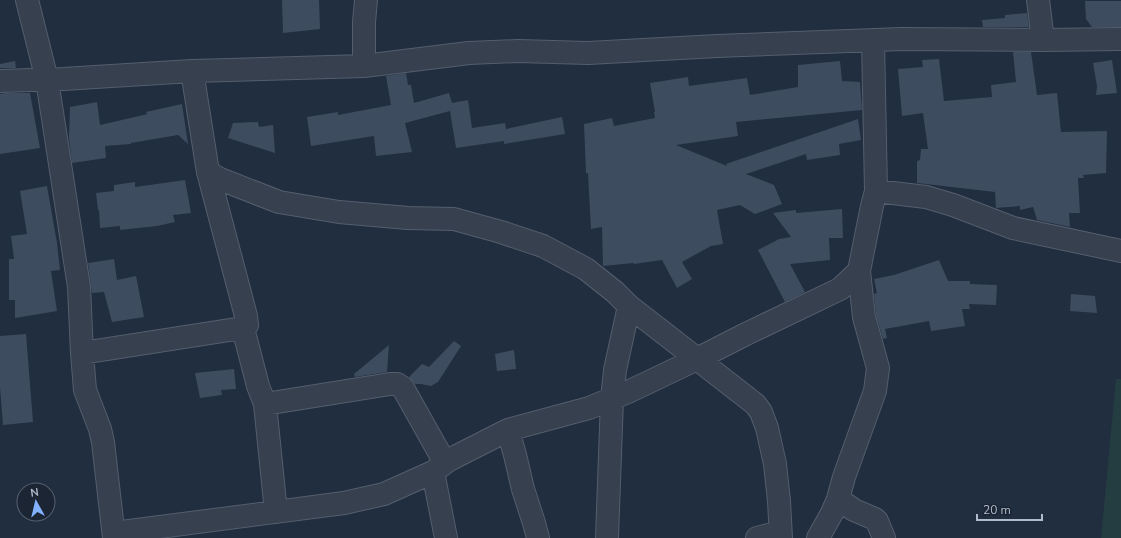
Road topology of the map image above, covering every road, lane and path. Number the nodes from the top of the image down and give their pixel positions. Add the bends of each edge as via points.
1 (27, 0) edge
2 (366, 0) edge
3 (1038, 0) edge
4 (1121, 39) edge
5 (873, 40) junction
6 (1043, 40) junction
7 (364, 66) junction
8 (192, 71) junction
9 (47, 80) junction
10 (0, 81) edge
11 (208, 172) junction
12 (876, 191) junction
13 (1121, 251) edge
14 (860, 271) junction
15 (629, 306) junction
16 (243, 328) junction
17 (82, 354) junction
18 (697, 359) junction
19 (612, 398) junction
20 (265, 404) junction
21 (508, 430) junction
22 (439, 467) junction
23 (838, 499) junction
24 (276, 512) junction
25 (114, 535) edge
26 (780, 535) edge
27 (446, 538) edge
28 (538, 538) edge
29 (607, 538) edge
30 (757, 538) edge
31 (818, 538) edge
32 (884, 538) edge

1 - 9 street
2 - 7 street
3 - 6 street
4 - 6 street
5 - 6 street
5 - 7 street via 588,53 469,53
5 - 12 street
7 - 8 street
8 - 9 street
8 - 11 street
9 - 10 street
9 - 17 street via 79,287
11 - 15 street via 279,202 339,212 454,219 501,232 543,246 586,268
11 - 16 street via 246,316 247,324
12 - 13 street via 926,197 1013,228
12 - 14 street
14 - 18 street via 840,289
14 - 23 street via 864,317 878,368 875,391
15 - 18 street
15 - 19 street via 615,370
16 - 17 street
16 - 20 street
17 - 25 street via 85,390 103,442
18 - 19 street
18 - 26 street via 755,404 761,412 774,464
19 - 21 street via 589,408
19 - 29 street
20 - 22 street via 397,384 403,388
20 - 24 street
21 - 22 street
21 - 28 street
22 - 24 street via 384,494 344,503
22 - 27 street
23 - 31 street
23 - 32 street via 854,510 875,519
24 - 25 street
26 - 30 street

